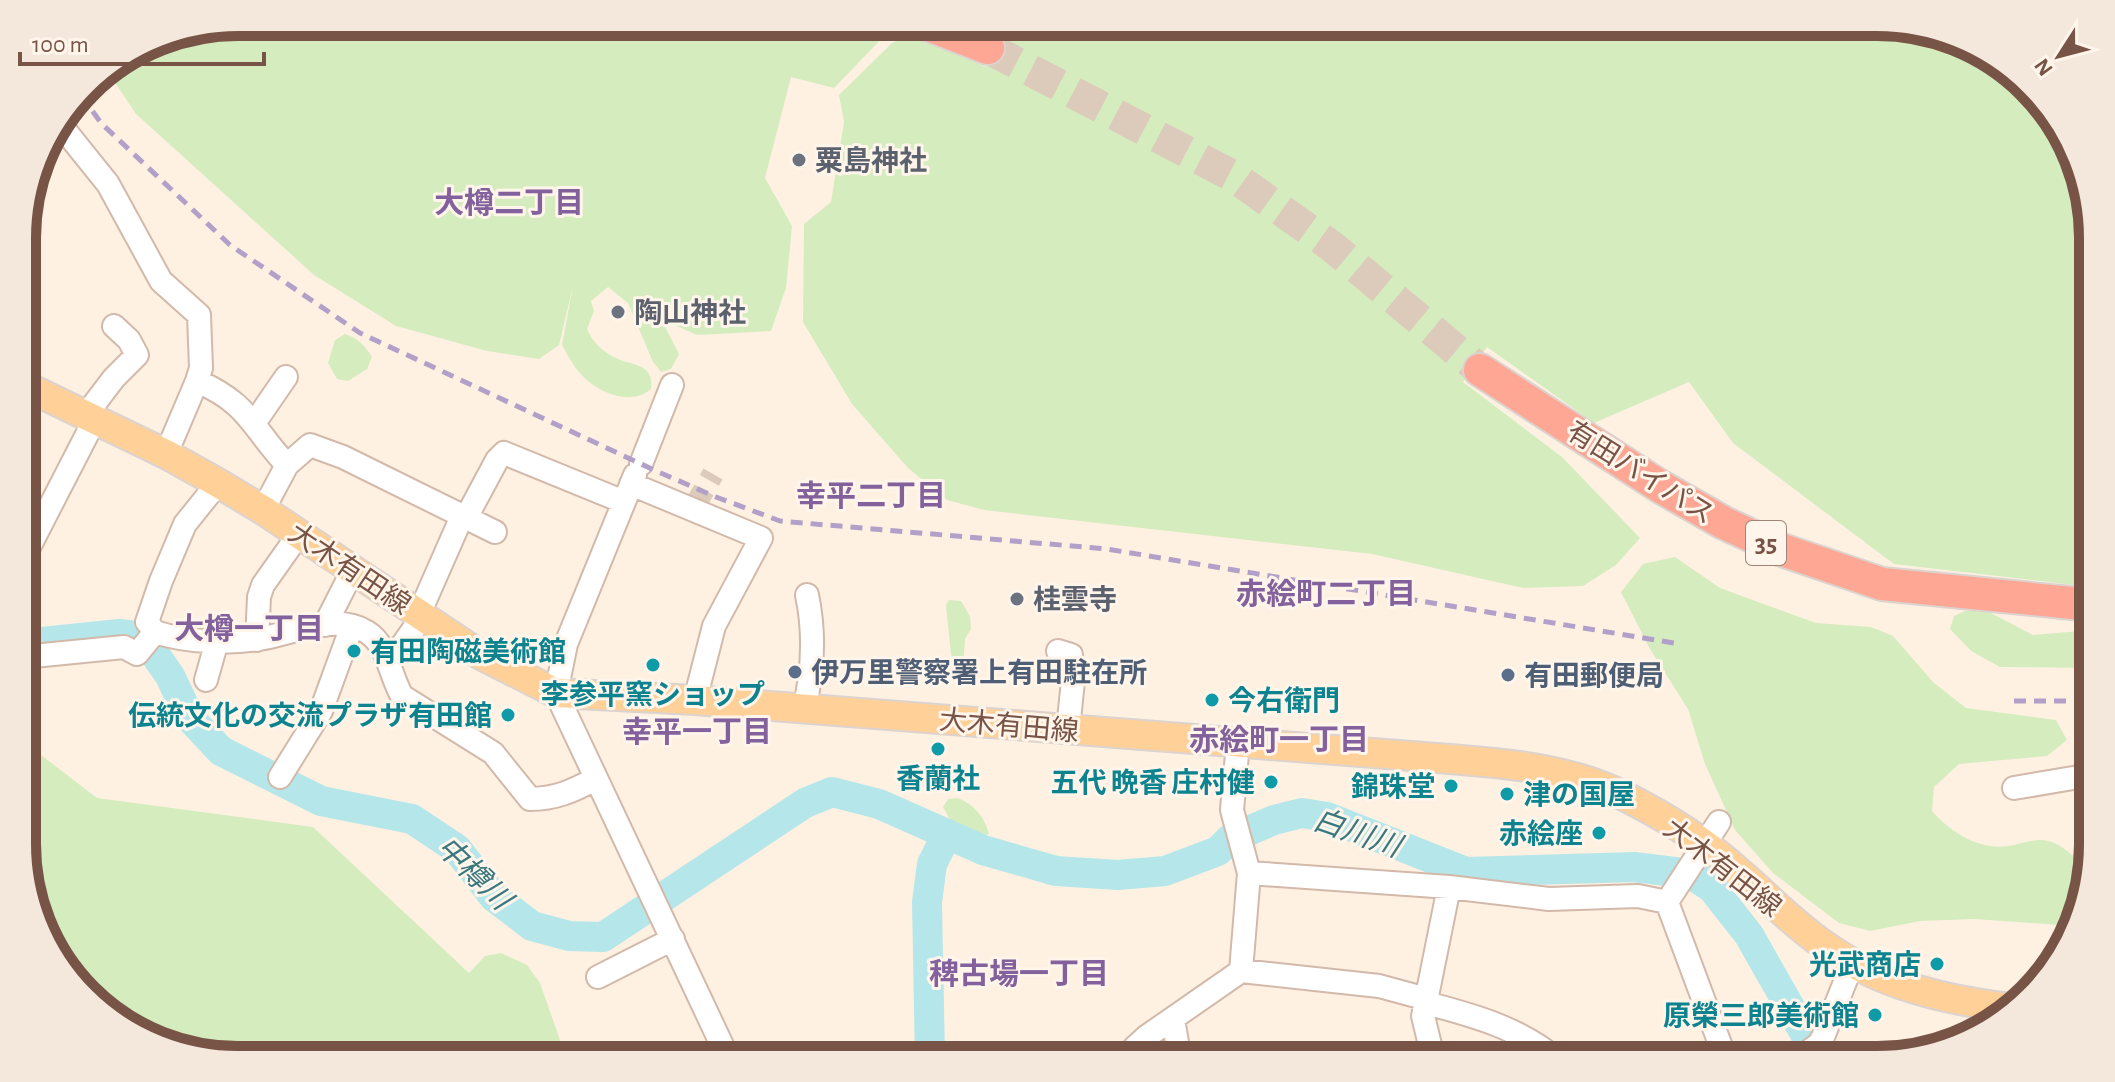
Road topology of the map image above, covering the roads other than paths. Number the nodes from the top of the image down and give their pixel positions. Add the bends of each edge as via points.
1 (957, 36) edge
2 (988, 48) tunnel mouth
3 (66, 132) edge
4 (114, 326) dead end
5 (1480, 370) tunnel mouth
6 (286, 377) dead end
7 (197, 381) junction
8 (672, 385) dead end
9 (36, 392) edge
10 (89, 419) junction
11 (255, 422) junction
12 (166, 454) junction
13 (287, 465) junction
14 (633, 481) junction
15 (218, 483) junction
16 (263, 510) junction
17 (465, 515) junction
18 (36, 531) edge
19 (495, 532) dead end
20 (299, 534) junction
21 (353, 570) junction
22 (807, 595) dead end
23 (2079, 604) edge
24 (420, 616) junction
25 (325, 625) junction
26 (352, 626) junction
27 (149, 639) junction
28 (257, 640) junction
29 (217, 641) junction
30 (1058, 651) dead end
31 (36, 656) edge
32 (388, 661) junction
33 (206, 680) dead end
34 (556, 693) junction
35 (695, 700) junction
36 (804, 709) junction
37 (1068, 729) junction
38 (1238, 743) junction
39 (280, 777) dead end
40 (2079, 777) edge
41 (595, 779) junction
42 (2014, 788) dead end
43 (1707, 842) junction
44 (1249, 873) junction
45 (1449, 887) junction
46 (1667, 902) junction
47 (673, 939) junction
48 (1853, 962) junction
49 (1241, 971) junction
50 (598, 977) dead end
51 (1426, 1001) junction
52 (1997, 1006) edge
53 (1173, 1019) junction
54 (723, 1046) edge
55 (1137, 1046) edge
56 (1178, 1046) edge
57 (1431, 1046) edge
58 (1537, 1046) edge
59 (1721, 1046) edge
60 (1816, 1046) edge

1 - 2 highway
3 - 7 street via 108,184 161,281 199,315
4 - 10 street via 137,355 114,378
5 - 23 highway, 有田バイパス / 35 via 1661,487 1782,550 1882,584
6 - 11 street
7 - 11 street via 221,391
7 - 12 street
8 - 14 street
9 - 10 main road, 大木有田線
10 - 12 main road, 大木有田線
10 - 18 street
11 - 13 street
12 - 15 main road, 大木有田線
13 - 16 street
13 - 17 street via 310,445
14 - 17 street via 504,453
14 - 34 street via 566,644
14 - 35 street via 761,538 714,626
15 - 16 main road, 大木有田線
15 - 27 street via 185,524 147,622
16 - 20 main road, 大木有田線
17 - 19 street
17 - 24 street
20 - 21 main road, 大木有田線
20 - 28 street via 263,585
21 - 24 main road, 大木有田線
21 - 25 street
22 - 36 street via 811,680
24 - 32 street
24 - 34 main road, 大木有田線
25 - 26 street
25 - 28 street
26 - 32 street via 369,633
26 - 39 street via 321,711
27 - 29 street
27 - 31 street via 137,654 124,647
28 - 29 street
29 - 33 street
30 - 37 street via 1071,655
32 - 41 street via 402,696 493,753 530,799 550,799
34 - 35 main road, 大木有田線
34 - 41 street
35 - 36 main road, 大木有田線
36 - 37 main road, 大木有田線
37 - 38 main road, 大木有田線
38 - 43 main road, 大木有田線 via 1526,765 1620,794
38 - 44 street via 1232,810
40 - 42 street
41 - 47 street
43 - 46 street
43 - 48 main road, 大木有田線 via 1783,915
44 - 45 street
44 - 49 street
45 - 46 street via 1549,899 1638,896
45 - 51 street
46 - 59 street
47 - 50 street
47 - 54 street
48 - 52 main road, 大木有田線 via 1931,996
48 - 60 street
49 - 51 street via 1379,986
49 - 53 street
51 - 57 street via 1423,1016
51 - 58 street via 1494,1023
53 - 55 street
53 - 56 street

